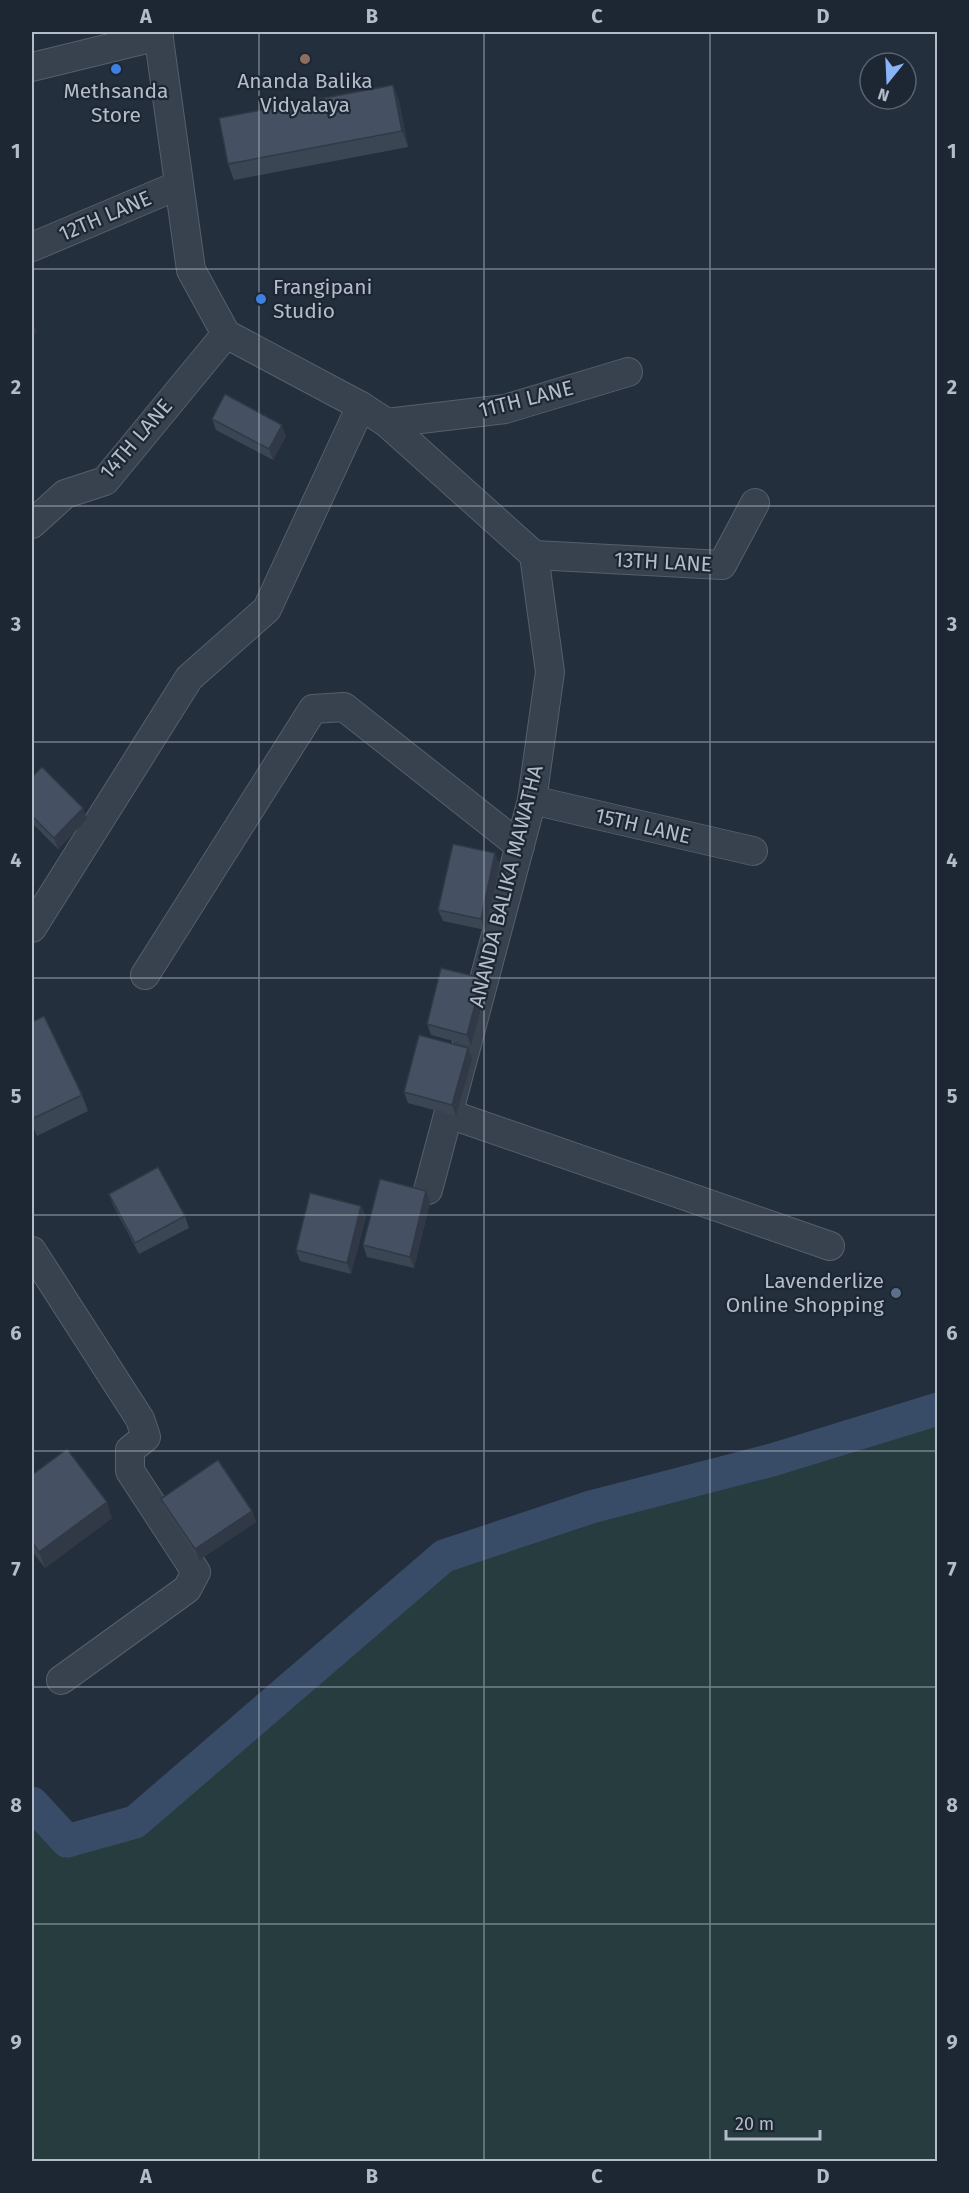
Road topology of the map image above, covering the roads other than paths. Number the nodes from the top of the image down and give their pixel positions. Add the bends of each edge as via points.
1 (158, 34) edge
2 (32, 67) edge
3 (179, 185) junction
4 (32, 247) edge
5 (225, 334) junction
6 (628, 372) dead end
7 (362, 406) junction
8 (387, 423) junction
9 (755, 503) dead end
10 (32, 524) edge
11 (534, 555) junction
12 (532, 800) junction
13 (520, 846) junction
14 (753, 851) dead end
15 (32, 928) edge
16 (145, 975) dead end
17 (449, 1114) junction
18 (428, 1190) edge
19 (830, 1246) dead end
20 (32, 1251) edge
21 (62, 1680) dead end

1 - 2 street
1 - 3 street
3 - 4 street, 12TH LANE
3 - 5 street via 191,270
5 - 7 street
5 - 10 street, 14TH LANE via 105,481 65,494
6 - 8 street, 11TH LANE via 506,409
7 - 8 street
7 - 15 street via 267,609 189,678
8 - 11 street
9 - 11 street, 13TH LANE via 722,565
11 - 12 street, ANANDA BALIKA MAWATHA via 550,672
12 - 13 street, ANANDA BALIKA MAWATHA
12 - 14 street, 15TH LANE
13 - 16 street via 344,707 313,709
13 - 17 street, ANANDA BALIKA MAWATHA
17 - 18 street, ANANDA BALIKA MAWATHA
17 - 19 street
20 - 21 street via 140,1419 146,1437 130,1450 130,1471 196,1572 187,1589

